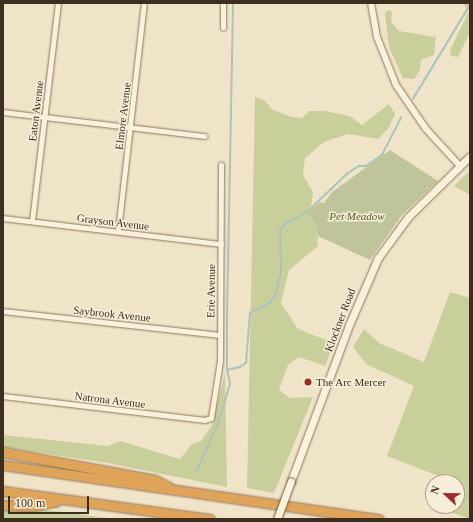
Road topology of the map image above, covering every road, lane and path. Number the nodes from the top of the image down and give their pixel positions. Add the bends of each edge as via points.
1 (58, 3) edge
2 (144, 3) edge
3 (223, 3) edge
4 (371, 3) edge
5 (223, 28) dead end
6 (3, 112) edge
7 (45, 117) junction
8 (131, 126) junction
9 (205, 136) dead end
10 (470, 156) edge
11 (221, 166) dead end
12 (460, 166) junction
13 (3, 218) edge
14 (32, 222) junction
15 (118, 231) junction
16 (221, 244) junction
17 (3, 311) edge
18 (220, 335) junction
19 (3, 396) edge
20 (213, 416) joint
21 (3, 452) edge
22 (3, 465) edge
23 (3, 492) edge
24 (179, 492) junction
25 (65, 500) junction
26 (3, 505) edge
27 (210, 519) edge
28 (276, 519) edge
29 (379, 519) edge

1 - 7 street, Eaton Avenue
2 - 8 street, Elmore Avenue
3 - 5 street
4 - 12 street via 379,43 396,85 426,129
6 - 7 street
7 - 8 street
7 - 14 street, Eaton Avenue
8 - 9 street
8 - 15 street, Elmore Avenue
10 - 12 main road, Klockner Road
11 - 16 street, Erie Avenue
12 - 28 main road, Klockner Road, bridge via 404,220 378,258 349,325
13 - 14 street, Grayson Avenue
14 - 15 street, Grayson Avenue
15 - 16 street, Grayson Avenue
16 - 18 street, Erie Avenue
17 - 18 street, Saybrook Avenue
18 - 20 street, Erie Avenue via 220,361
19 - 20 street, Natrona Avenue via 205,420
21 - 24 highway via 155,480
22 - 24 highway
23 - 25 highway
24 - 29 highway
25 - 26 highway via 32,506
25 - 27 highway

